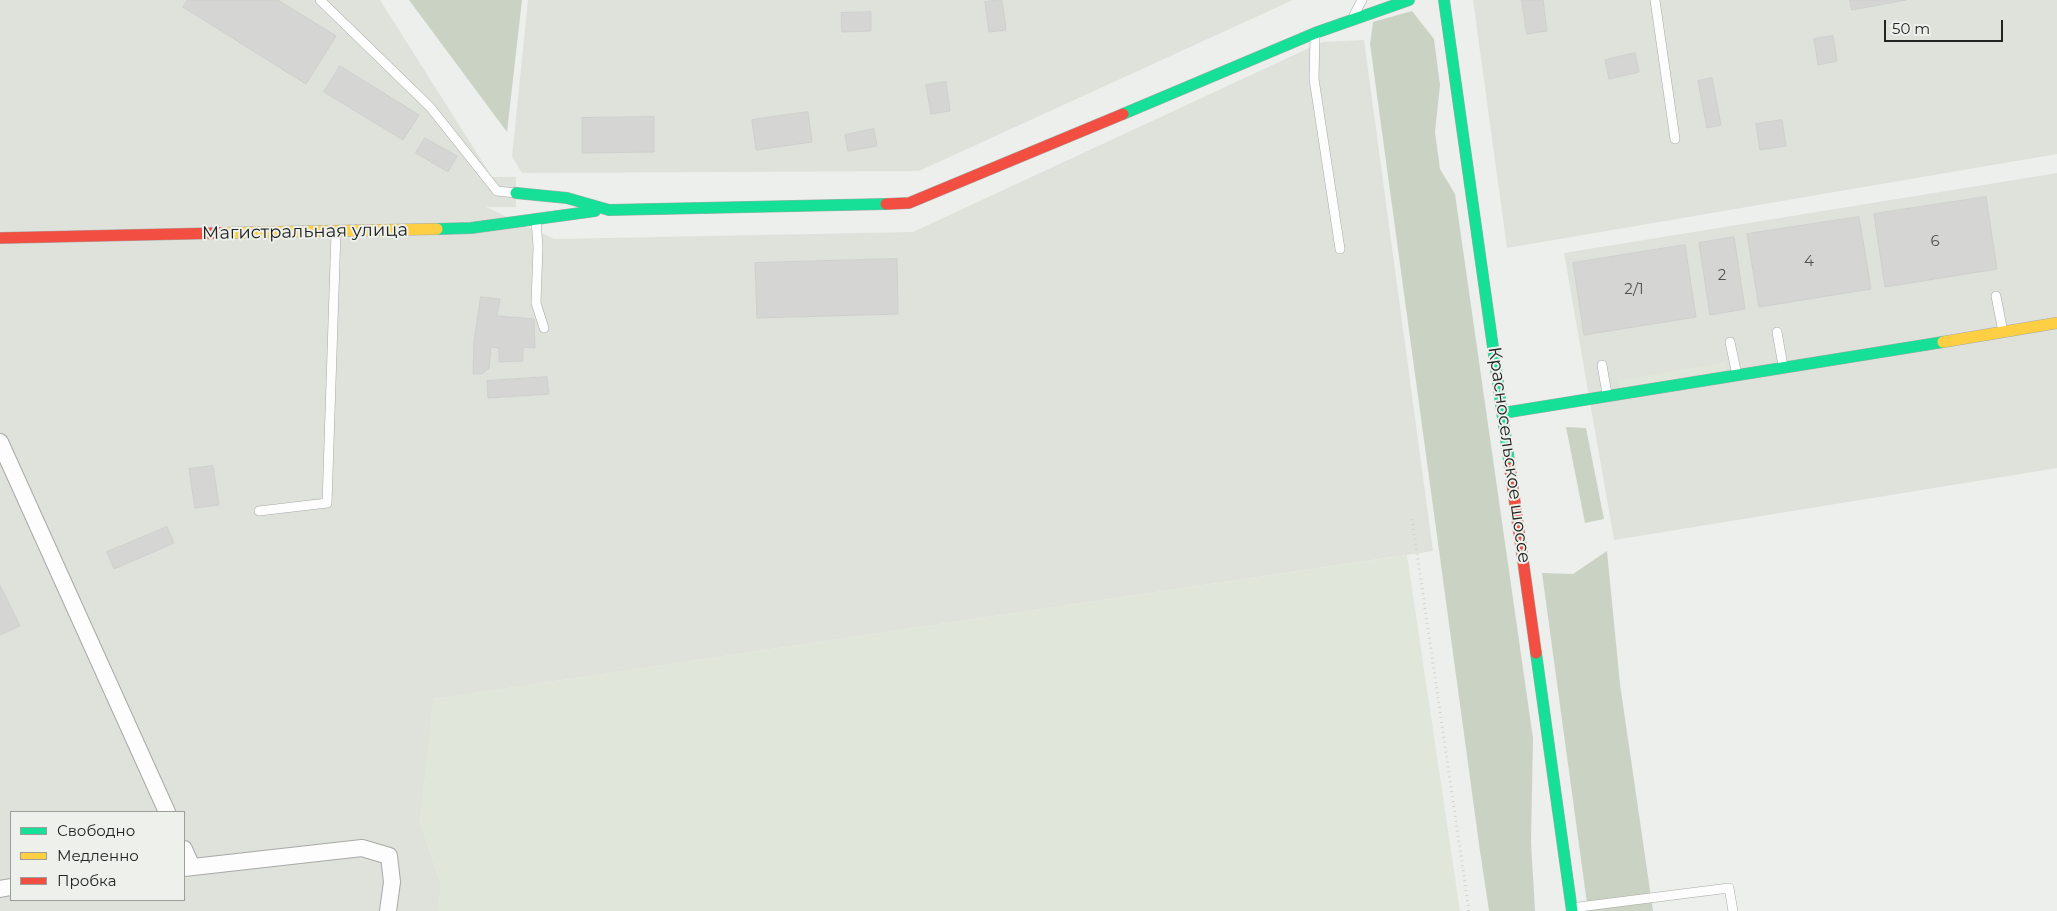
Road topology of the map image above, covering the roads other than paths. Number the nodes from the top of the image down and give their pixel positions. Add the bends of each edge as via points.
1 (320, 0) edge
2 (1362, 0) edge
3 (1409, 0) edge
4 (1444, 0) edge
5 (1655, 0) edge
6 (1352, 20) junction
7 (1315, 33) junction
8 (1675, 138) dead end
9 (516, 193) joint
10 (609, 210) junction
11 (535, 218) junction
12 (336, 232) junction
13 (0, 238) edge
14 (1340, 249) dead end
15 (1996, 296) dead end
16 (2057, 323) edge
17 (544, 328) dead end
18 (1778, 332) dead end
19 (2003, 332) junction
20 (1730, 342) dead end
21 (1602, 365) dead end
22 (1784, 367) junction
23 (1737, 375) junction
24 (1607, 396) junction
25 (1503, 413) junction
26 (2, 451) edge
27 (260, 511) dead end
28 (167, 811) edge
29 (185, 854) edge
30 (188, 867) edge
31 (1571, 909) edge
32 (388, 911) edge
33 (1733, 911) edge

1 - 9 lane via 430,107 497,191
2 - 6 lane
3 - 6 street
4 - 25 street, Красносельское шоссе
5 - 8 lane
6 - 7 street
7 - 10 street via 909,203
7 - 14 lane via 1314,79
9 - 10 street via 567,198
10 - 11 street, Магистральная улица
11 - 12 street, Магистральная улица via 472,228
11 - 17 lane via 538,247 536,303
12 - 13 street, Магистральная улица
12 - 27 lane via 327,503
15 - 19 lane
16 - 19 street
18 - 22 lane
19 - 22 street
20 - 23 lane
21 - 24 lane
22 - 23 street
23 - 24 street
24 - 25 street
25 - 31 street, Красносельское шоссе
26 - 28 street
29 - 30 street
30 - 32 street via 362,848 389,856 392,882
31 - 33 lane via 1729,888

